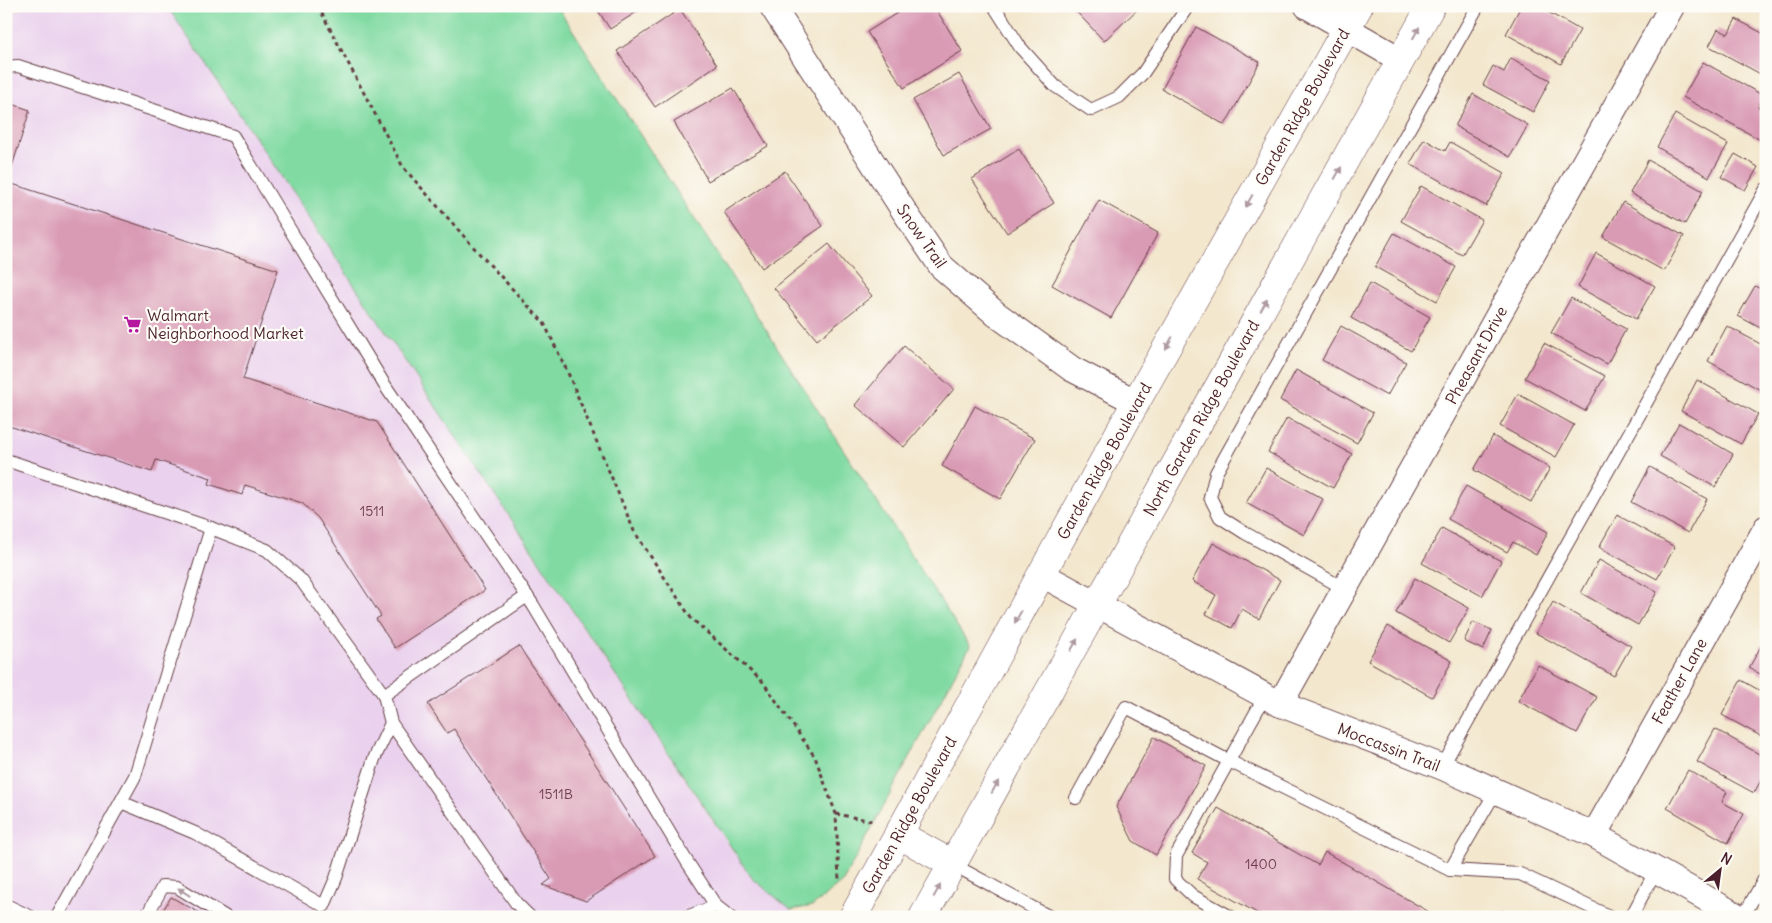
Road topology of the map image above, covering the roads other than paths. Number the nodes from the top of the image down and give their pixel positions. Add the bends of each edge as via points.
1 (772, 6) edge
2 (994, 6) edge
3 (1188, 6) edge
4 (1307, 6) edge
5 (1431, 6) edge
6 (1478, 6) edge
7 (1672, 6) edge
8 (1352, 18) edge
9 (1401, 60) junction
10 (6, 67) edge
11 (1766, 189) edge
12 (1136, 402) junction
13 (6, 460) edge
14 (211, 528) junction
15 (1766, 528) edge
16 (1041, 574) junction
17 (1345, 589) junction
18 (527, 596) junction
19 (1098, 604) junction
20 (384, 695) junction
21 (1273, 700) junction
22 (391, 723) junction
23 (1229, 761) junction
24 (1442, 767) junction
25 (1496, 791) junction
26 (1076, 798) dead end
27 (121, 802) junction
28 (898, 834) junction
29 (1594, 835) junction
30 (952, 864) junction
31 (1450, 870) junction
32 (1656, 870) junction
33 (1766, 876) edge
34 (6, 905) edge
35 (716, 906) junction
36 (31, 917) edge
37 (57, 917) edge
38 (146, 917) edge
39 (226, 917) edge
40 (530, 917) edge
41 (686, 917) edge
42 (730, 917) edge
43 (853, 917) edge
44 (922, 917) edge
45 (1050, 917) edge
46 (1231, 917) edge
47 (1611, 917) edge
48 (1630, 917) edge
49 (1739, 917) edge
50 (1743, 917) edge

1 - 12 street, Snow Trail via 941,266 996,314 1072,369
2 - 3 lane via 1020,47 1055,86 1091,110 1119,97 1143,72
4 - 8 street
9 -> 5 main road, North Garden Ridge Boulevard
6 - 17 lane via 1216,473 1210,497 1220,517
7 - 17 street, Pheasant Drive
8 - 9 street
8 -> 12 main road, Garden Ridge Boulevard
19 -> 9 main road, North Garden Ridge Boulevard
10 - 18 lane via 18,66 233,136 384,384
11 - 24 lane
12 - 16 main road, Garden Ridge Boulevard
13 - 14 lane
14 - 20 lane via 267,550 301,580
14 - 27 lane via 135,776
15 - 29 street, Feather Lane
16 - 19 street, Moccassin Trail
16 -> 28 main road, Garden Ridge Boulevard
17 - 21 street, Pheasant Drive
18 - 20 lane
18 - 35 lane
19 - 21 street, Moccassin Trail
30 -> 19 main road, North Garden Ridge Boulevard
20 - 22 lane
21 - 23 lane
21 - 24 street, Moccassin Trail
22 - 27 lane via 374,759 324,906 195,833
22 - 40 lane via 516,903
23 - 26 lane via 1126,706
23 - 31 lane
23 - 46 lane via 1176,856 1175,879 1193,896
24 - 25 street, Moccassin Trail
25 - 29 street, Moccassin Trail
25 - 31 lane
27 - 37 lane
28 - 30 main road
28 - 43 main road, Garden Ridge Boulevard
29 - 32 street, Moccassin Trail
44 -> 30 main road
30 - 45 lane
31 - 47 lane via 1520,874
32 - 48 lane
32 - 49 street, Moccassin Trail
33 - 50 lane
34 - 36 lane
35 - 41 lane
35 - 42 lane
39 -> 38 lane via 177,888 163,886

